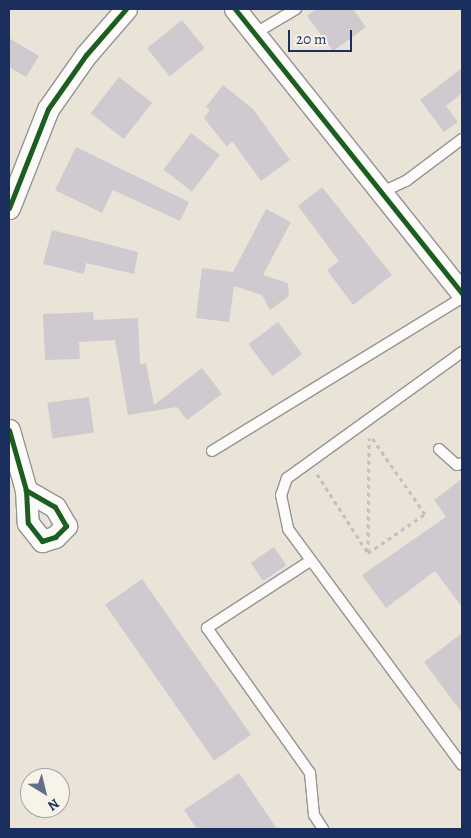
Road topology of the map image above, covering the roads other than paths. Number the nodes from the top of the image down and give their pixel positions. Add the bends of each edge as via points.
1 (126, 9) edge
2 (235, 9) edge
3 (296, 9) edge
4 (254, 34) junction
5 (462, 139) edge
6 (379, 194) junction
7 (9, 208) edge
8 (462, 293) edge
9 (462, 298) edge
10 (462, 352) edge
11 (9, 430) edge
12 (439, 449) dead end
13 (212, 451) dead end
14 (462, 463) edge
15 (26, 490) dead end
16 (310, 561) junction
17 (462, 765) edge
18 (323, 829) edge

1 - 7 street via 86,55 48,109
2 - 4 street
3 - 4 lane
4 - 6 street
5 - 6 lane via 406,181
6 - 8 street
9 - 13 lane
10 - 16 lane via 287,478 282,513
11 - 15 street
12 - 14 lane via 457,465
16 - 17 lane
16 - 18 lane via 206,628 310,773 314,815

